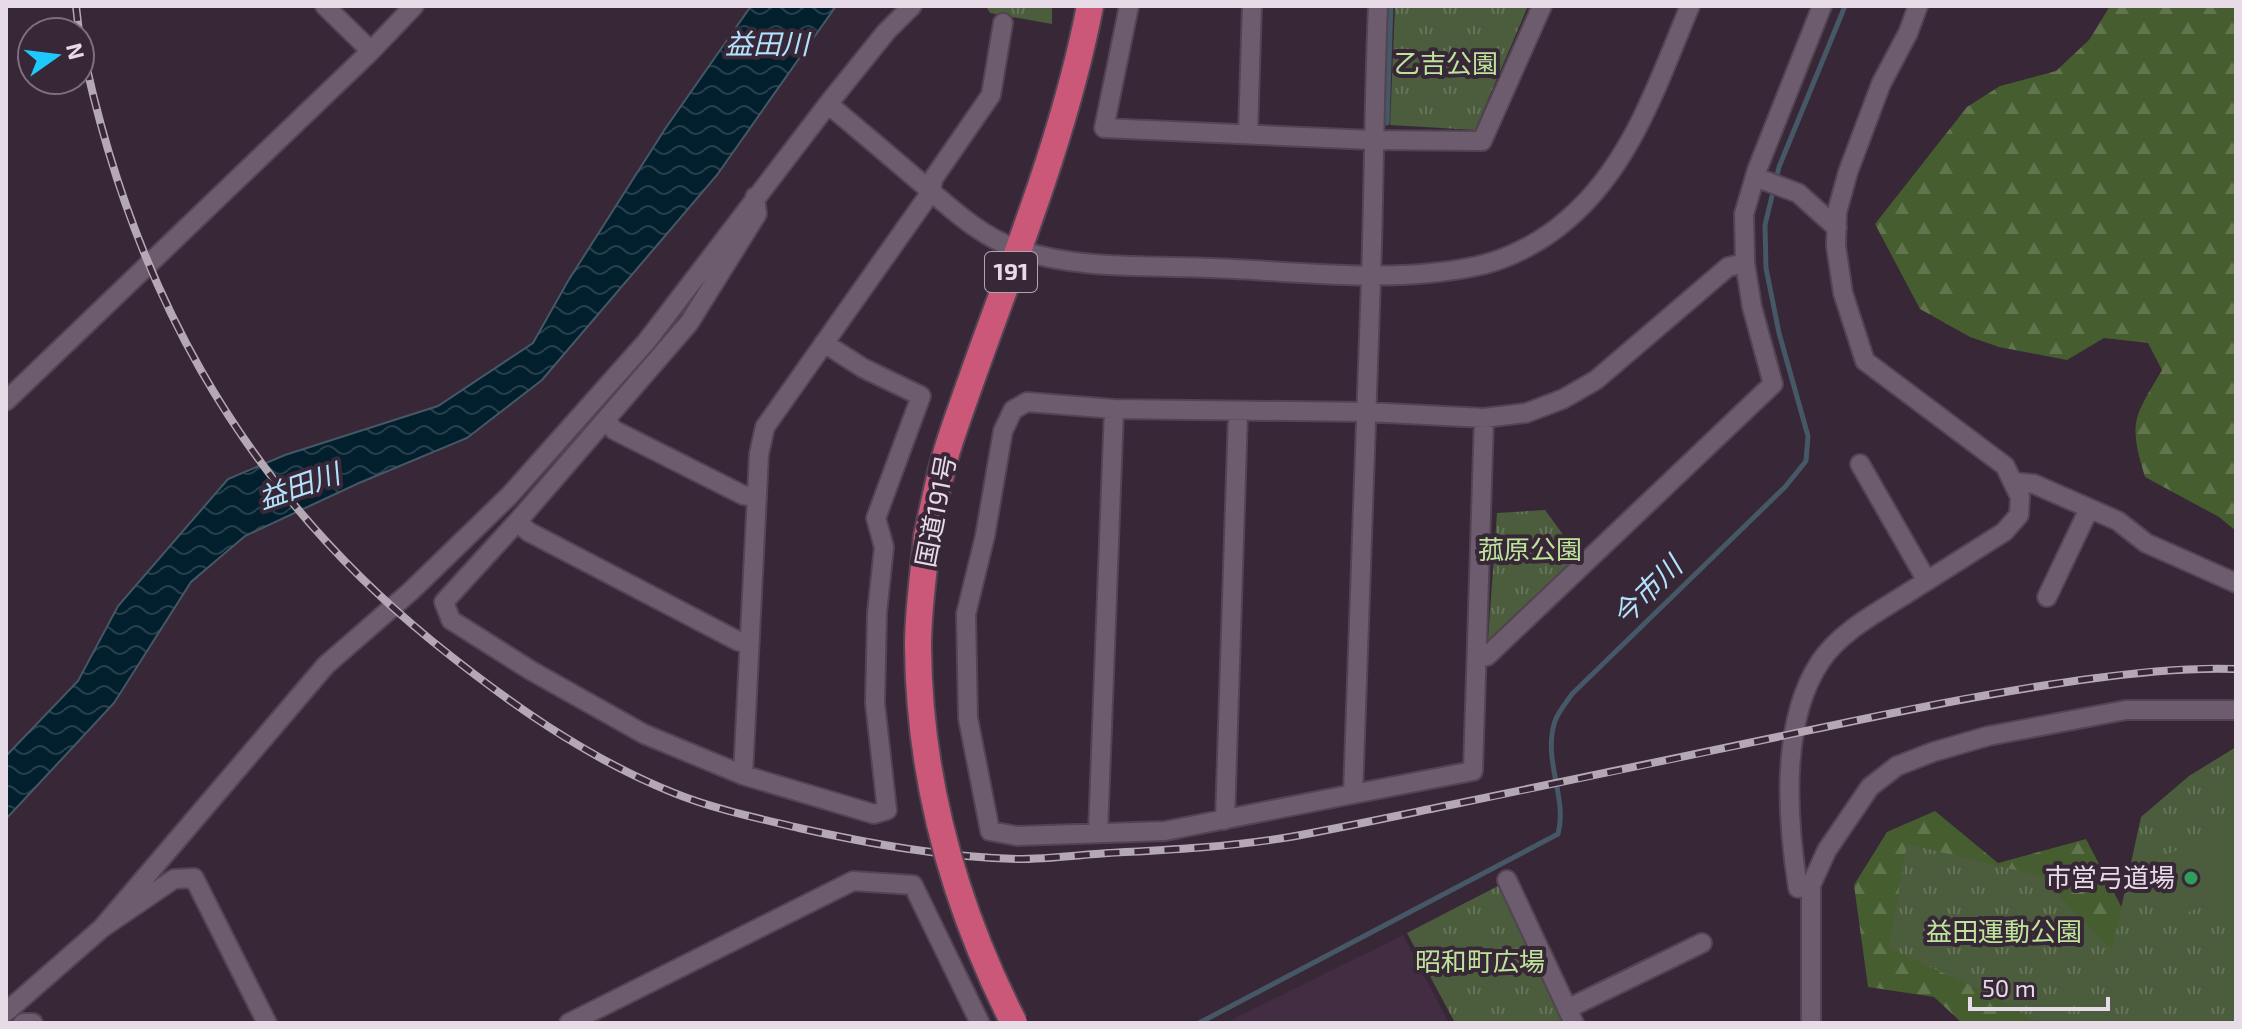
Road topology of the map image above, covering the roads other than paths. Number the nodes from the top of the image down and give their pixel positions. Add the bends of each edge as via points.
1 (325, 6) edge
2 (414, 6) edge
3 (912, 6) edge
4 (1090, 6) edge
5 (1129, 6) edge
6 (1252, 6) edge
7 (1378, 6) edge
8 (1542, 6) edge
9 (1690, 6) edge
10 (1822, 6) edge
11 (1918, 6) edge
12 (1003, 23) dead end
13 (371, 51) junction
14 (828, 104) junction
15 (1248, 132) junction
16 (1372, 140) junction
17 (1758, 179) junction
18 (931, 192) junction
19 (755, 197) junction
20 (1837, 228) junction
21 (1019, 250) junction
22 (1745, 263) junction
23 (1371, 274) junction
24 (824, 343) junction
25 (6, 401) edge
26 (1114, 409) junction
27 (1238, 412) junction
28 (1366, 412) junction
29 (1484, 418) junction
30 (606, 420) junction
31 (1860, 464) dead end
32 (2013, 482) junction
33 (757, 497) junction
34 (2089, 509) junction
35 (517, 522) junction
36 (1927, 581) junction
37 (2236, 583) edge
38 (2047, 597) dead end
39 (749, 644) junction
40 (1477, 657) junction
41 (2236, 710) edge
42 (743, 775) junction
43 (1353, 794) junction
44 (1225, 820) junction
45 (1098, 833) junction
46 (1507, 880) dead end
47 (1811, 885) junction
48 (102, 928) junction
49 (1702, 943) dead end
50 (6, 1012) edge
51 (1571, 1016) edge
52 (23, 1023) edge
53 (33, 1023) edge
54 (267, 1023) edge
55 (569, 1023) edge
56 (980, 1023) edge
57 (1014, 1023) edge
58 (1811, 1023) edge

1 - 13 street
2 - 13 street
3 - 14 street
4 - 21 highway, 国道191号 / 191 via 1078,67
5 - 15 street via 1104,128
6 - 15 street
7 - 16 street
8 - 16 street via 1482,141
9 - 23 street via 1622,157 1601,189 1566,222 1522,250 1474,267
10 - 17 street
11 - 20 street via 1848,172
12 - 18 street via 991,95 933,179
13 - 25 street
14 - 18 street
14 - 19 street
15 - 16 street
16 - 23 street
17 - 20 street via 1811,202
17 - 22 street via 1744,214
18 - 21 street via 976,229
18 - 24 street
19 - 30 street via 757,214 689,323
19 - 48 street via 647,341 520,483 411,591 326,665
20 - 32 street via 1843,293 1865,361 1992,454
21 - 23 street via 1072,262
21 - 57 highway, 国道191号 / 191, bridge via 949,444 927,536 918,645 924,746 938,823 963,908
22 - 29 street via 1728,267 1596,380 1526,413
22 - 40 street via 1773,384 1487,656
23 - 28 street
24 - 33 street via 765,427
24 - 42 street via 921,396 876,518 884,547 875,703 887,810 874,814
26 - 27 street
26 - 45 street
26 - 45 street via 1027,402 1013,410 1003,431 966,614 968,718 990,831 1017,836
27 - 28 street
27 - 44 street
28 - 29 street
28 - 43 street
29 - 40 street
30 - 33 street via 614,430 743,495
30 - 35 street
31 - 36 street
32 - 34 street via 2034,484
32 - 36 street via 2020,497 2019,515 2004,532
33 - 39 street
34 - 37 street via 2118,521 2146,543
34 - 38 street
35 - 39 street
35 - 42 street via 444,602 451,620 644,734
36 - 47 street via 1838,642 1820,662 1803,698 1794,733 1790,841 1798,888
39 - 42 street
40 - 43 street via 1473,771
41 - 47 street via 2126,710 1988,736 1897,766 1870,787 1827,850
43 - 44 street
44 - 45 street via 1165,831
46 - 51 street
47 - 58 street
48 - 50 street
48 - 54 street via 174,879 194,878
49 - 51 street
52 - 53 street
55 - 56 street via 853,881 913,885

